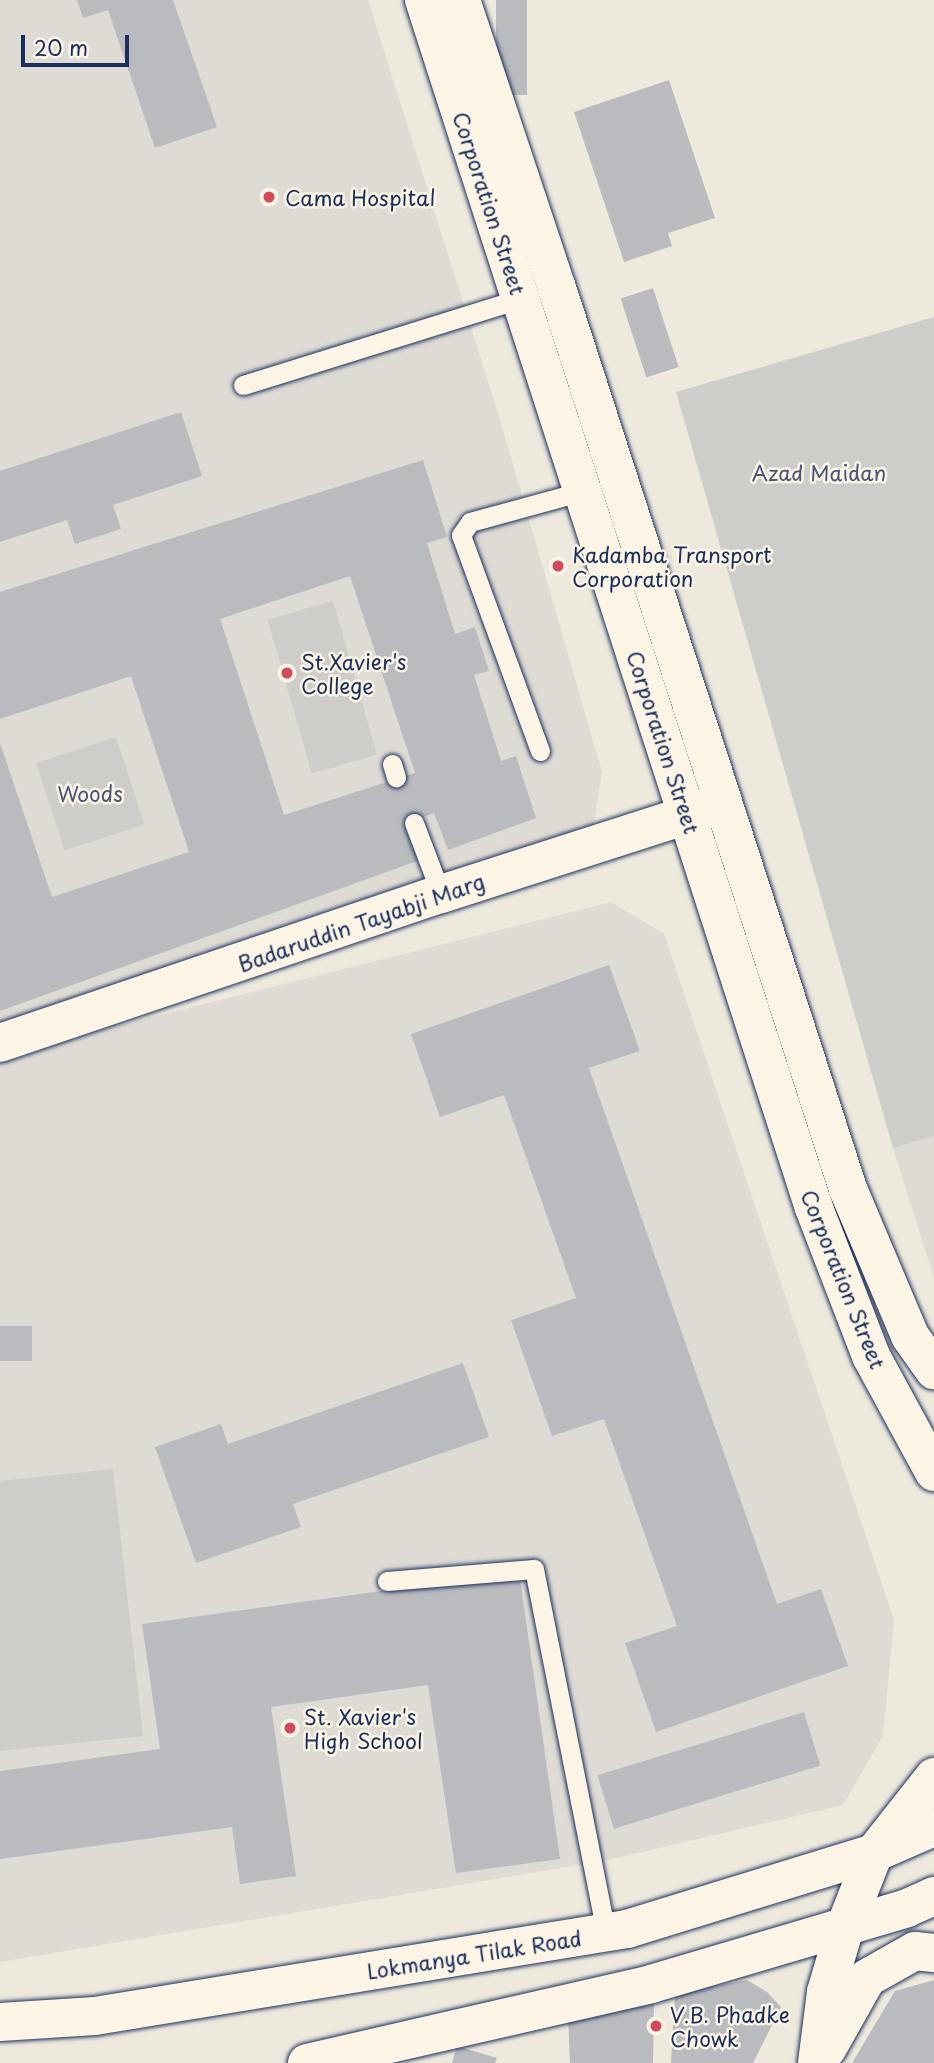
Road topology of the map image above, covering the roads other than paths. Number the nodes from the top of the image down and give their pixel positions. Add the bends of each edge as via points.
1 (425, 0) edge
2 (461, 0) edge
3 (557, 288) junction
4 (521, 299) junction
5 (243, 385) dead end
6 (583, 491) junction
7 (540, 751) dead end
8 (705, 810) junction
9 (414, 823) dead end
10 (441, 894) junction
11 (0, 1043) edge
12 (934, 1370) edge
13 (934, 1472) edge
14 (387, 1581) dead end
15 (934, 1777) edge
16 (934, 1828) edge
17 (874, 1853) junction
18 (934, 1896) edge
19 (845, 1927) junction
20 (606, 1932) junction
21 (934, 1953) edge
22 (0, 2022) edge
23 (307, 2063) edge
24 (818, 2063) edge

1 - 4 main road, Corporation Street
2 - 3 main road, Corporation Street
3 - 4 lane
3 - 8 main road, Corporation Street
4 - 5 lane
4 - 6 main road, Corporation Street
6 - 7 lane via 470,522 461,535
6 - 8 main road, Corporation Street
8 - 10 main road, Badaruddin Tayabji Marg
8 - 12 main road, Corporation Street via 848,1189 910,1336
8 - 13 main road, Corporation Street via 814,1208 871,1356
9 - 10 lane
10 - 11 main road, Badaruddin Tayabji Marg
14 - 20 lane via 534,1569
15 - 17 main road
16 - 17 main road, Lokmanya Tilak Road
17 - 19 main road
17 - 20 main road, Lokmanya Tilak Road via 734,1898
18 - 19 main road
19 - 23 main road via 651,1984
19 - 24 main road via 826,1992
20 - 22 main road, Lokmanya Tilak Road via 95,2016
21 - 24 main road via 915,1951 867,1978

